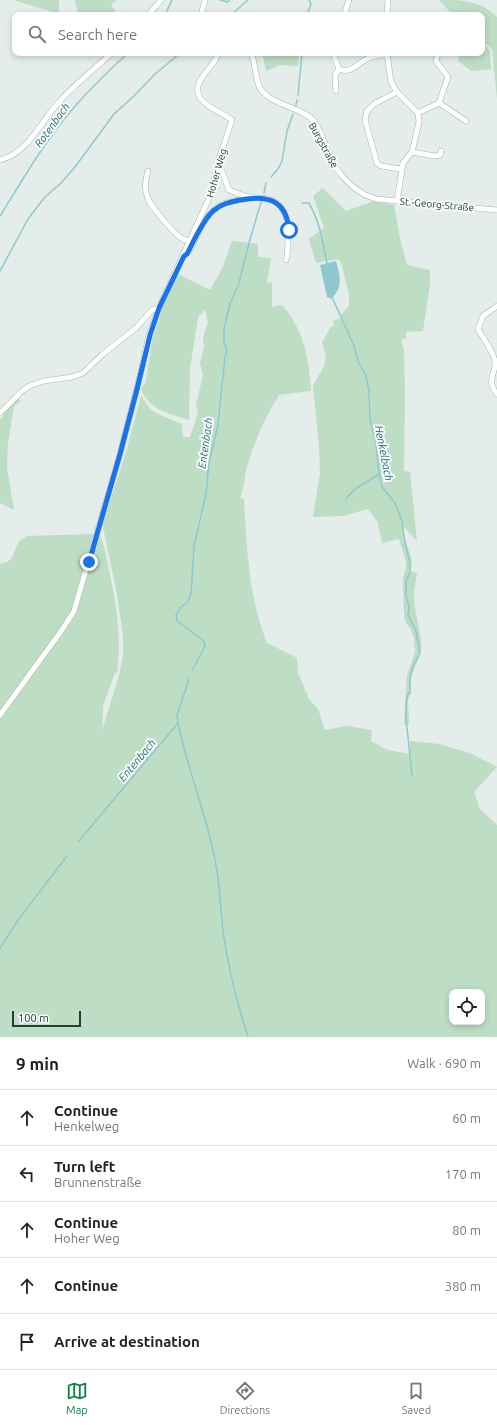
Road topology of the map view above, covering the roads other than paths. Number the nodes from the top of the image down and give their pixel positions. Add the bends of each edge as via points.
1 (161, 0) edge
2 (204, 0) edge
3 (349, 0) edge
4 (388, 0) edge
5 (151, 12) edge
6 (202, 12) edge
7 (345, 12) edge
8 (387, 12) edge
9 (109, 56) edge
10 (216, 56) edge
11 (252, 56) edge
12 (334, 56) edge
13 (378, 56) edge
14 (387, 56) edge
15 (437, 56) edge
16 (340, 69) junction
17 (336, 91) dead end
18 (397, 92) junction
19 (439, 103) junction
20 (418, 113) junction
21 (466, 121) dead end
22 (442, 151) dead end
23 (412, 152) junction
24 (220, 156) junction
25 (0, 160) edge
26 (401, 169) junction
27 (148, 171) dead end
28 (230, 190) junction
29 (251, 198) junction
30 (376, 199) joint
31 (233, 201) junction
32 (397, 201) junction
33 (497, 210) edge
34 (190, 241) junction
35 (184, 256) junction
36 (286, 260) dead end
37 (497, 306) edge
38 (159, 308) junction
39 (497, 394) edge
40 (0, 413) edge
41 (0, 715) edge

1 - 5 street
2 - 6 street
3 - 7 street
4 - 8 street
9 - 25 street via 58,104 29,141 8,158
10 - 24 street, Hoher Weg via 202,78 198,96 204,104 232,120
11 - 30 street, Burgstraße via 259,87 263,92 314,121 331,160 347,182
12 - 16 street
13 - 16 street via 365,59 350,71
14 - 18 street via 391,82
15 - 19 street via 436,61 448,77
16 - 17 street via 335,75
18 - 20 street
18 - 26 street via 374,104 367,111 365,120 377,163
19 - 20 street
19 - 21 street
20 - 23 street
22 - 23 street via 440,155 435,156
23 - 26 street
24 - 28 street via 221,169
24 - 34 street, Hoher Weg via 210,196
26 - 32 street
27 - 34 street via 148,200 181,238
28 - 29 street
28 - 31 street
29 - 31 street
29 - 36 street via 270,199 282,209 288,224
30 - 32 street, St.-Georg-Straße
31 - 35 street via 221,205 212,212
32 - 33 street, St.-Georg-Straße
34 - 35 street, Hoher Weg
35 - 38 street, Hoher Weg
37 - 39 street via 483,316 478,329 496,362 492,381
38 - 40 street via 152,310 136,328 83,373 29,386
38 - 41 street, Hoher Weg via 74,611

